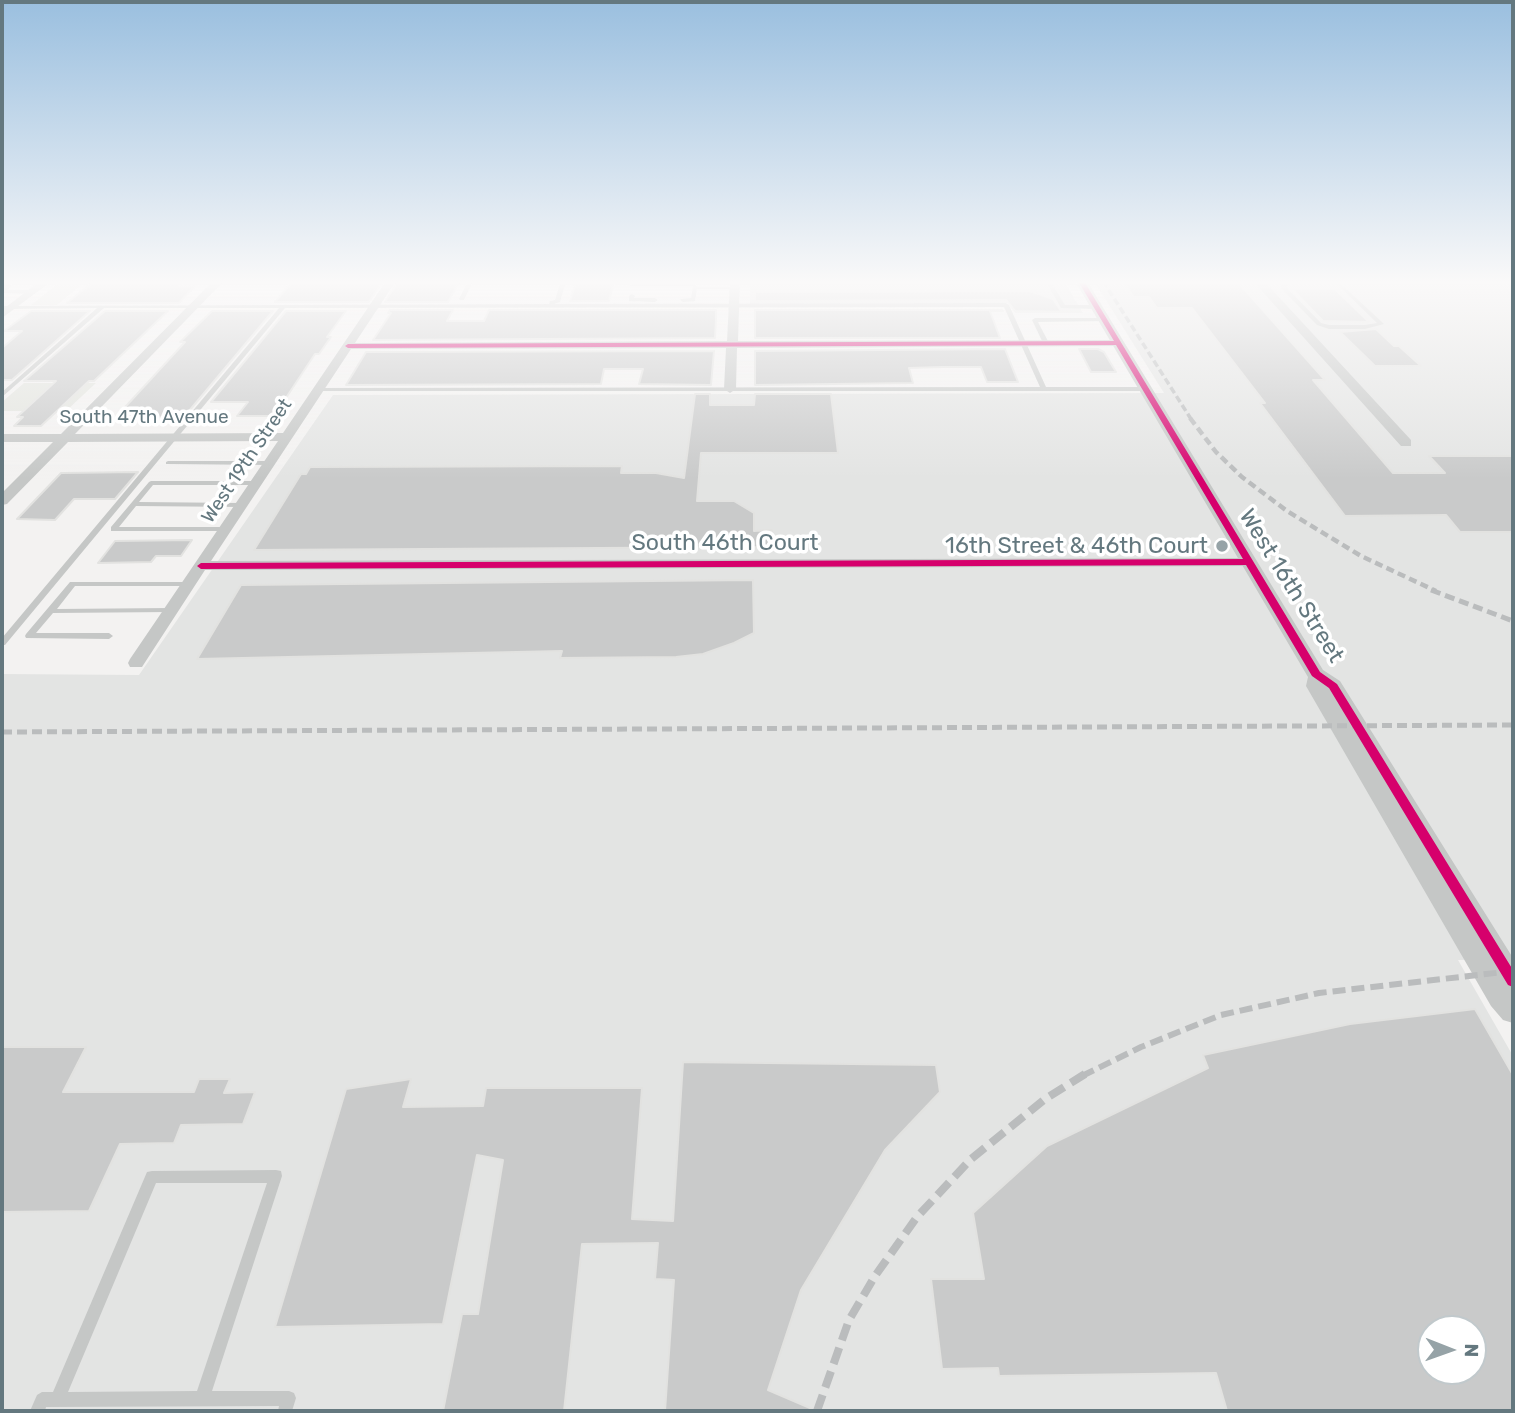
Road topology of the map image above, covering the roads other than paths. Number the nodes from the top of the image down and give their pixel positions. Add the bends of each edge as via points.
1 (57, 347) edge
2 (154, 347) edge
3 (250, 347) edge
4 (347, 347) edge
5 (731, 347) edge
6 (1025, 347) edge
7 (1120, 347) edge
8 (1318, 347) edge
9 (1043, 388) junction
10 (1146, 388) junction
11 (318, 389) junction
12 (730, 389) junction
13 (2, 395) edge
14 (174, 437) junction
15 (287, 437) junction
16 (2, 438) edge
17 (64, 438) junction
18 (1406, 443) dead end
19 (168, 463) dead end
20 (269, 463) junction
21 (256, 483) junction
22 (2, 501) edge
23 (134, 504) junction
24 (241, 505) junction
25 (226, 529) junction
26 (1250, 562) junction
27 (201, 566) junction
28 (189, 584) junction
29 (172, 610) junction
30 (51, 611) junction
31 (108, 636) dead end
32 (2, 643) edge
33 (136, 663) dead end
34 (1316, 674) junction
35 (1513, 981) edge
36 (1513, 1011) edge
37 (202, 1399) junction
38 (57, 1400) junction
39 (37, 1411) edge
40 (285, 1411) edge

1 - 13 lane
2 - 17 street
3 - 14 lane
4 - 11 street, West 19th Street
5 - 12 street
6 - 9 lane
7 - 10 street, West 16th Street
8 - 18 street
9 - 10 lane
9 - 12 lane
10 - 26 street, West 16th Street
11 - 12 lane
11 - 15 street, West 19th Street
14 - 15 street, South 47th Avenue
14 - 17 street, South 47th Avenue
14 - 32 lane
15 - 20 street, West 19th Street
16 - 17 street, South 47th Avenue
17 - 22 street
19 - 20 lane
20 - 21 street, West 19th Street
21 - 23 lane via 151,483
21 - 24 street, West 19th Street
23 - 24 lane
23 - 25 lane via 114,529
24 - 25 street, West 19th Street
25 - 27 street, West 19th Street
26 - 27 street, South 46th Court
26 - 34 street, West 16th Street
27 - 28 street, West 19th Street
28 - 29 street, West 19th Street
28 - 30 lane via 73,584
29 - 30 lane
29 - 33 street, West 19th Street
30 - 31 lane via 29,636
34 - 35 street, West 16th Street via 1333,686
34 - 36 street, West 16th Street via 1316,686 1501,998
37 - 38 lane
37 - 38 lane via 276,1176 152,1177
37 - 40 lane via 289,1398
38 - 39 lane via 42,1400

